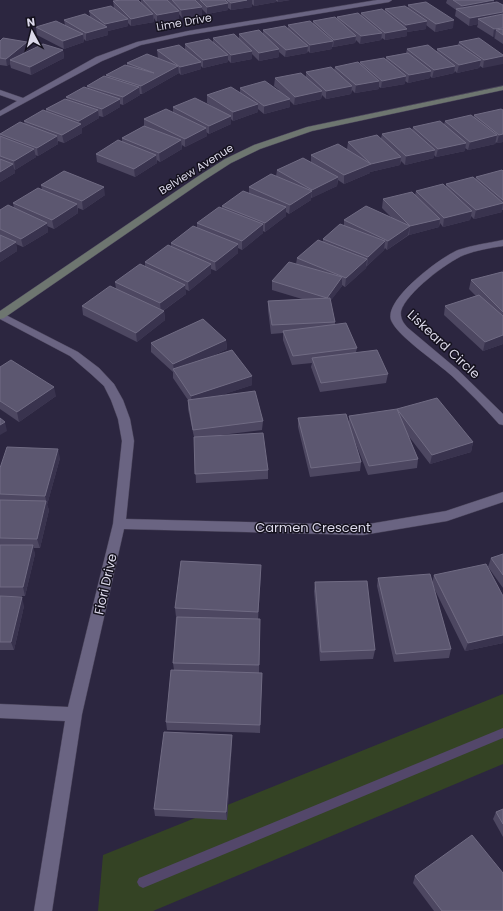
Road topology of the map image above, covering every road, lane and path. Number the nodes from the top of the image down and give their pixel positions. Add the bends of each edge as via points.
1 (389, 0) edge
2 (503, 88) edge
3 (0, 92) edge
4 (23, 102) junction
5 (0, 114) edge
6 (503, 243) edge
7 (0, 316) edge
8 (503, 422) edge
9 (503, 498) edge
10 (119, 524) junction
11 (0, 711) edge
12 (74, 714) junction
13 (43, 911) edge

1 - 4 street, Lime Drive via 140,43 98,59
2 - 7 street, Belview Avenue via 310,129 257,147 200,179
3 - 4 street
4 - 5 street, Lime Drive
6 - 8 street, Liskeard Circle via 458,254 442,262 402,299 396,310 396,318 403,328 447,366
7 - 10 street, Fiori Drive via 74,354 108,384 124,419 128,442
9 - 10 street, Carmen Crescent via 447,516 363,530
10 - 12 street, Fiori Drive
11 - 12 street
12 - 13 street, Fiori Drive

